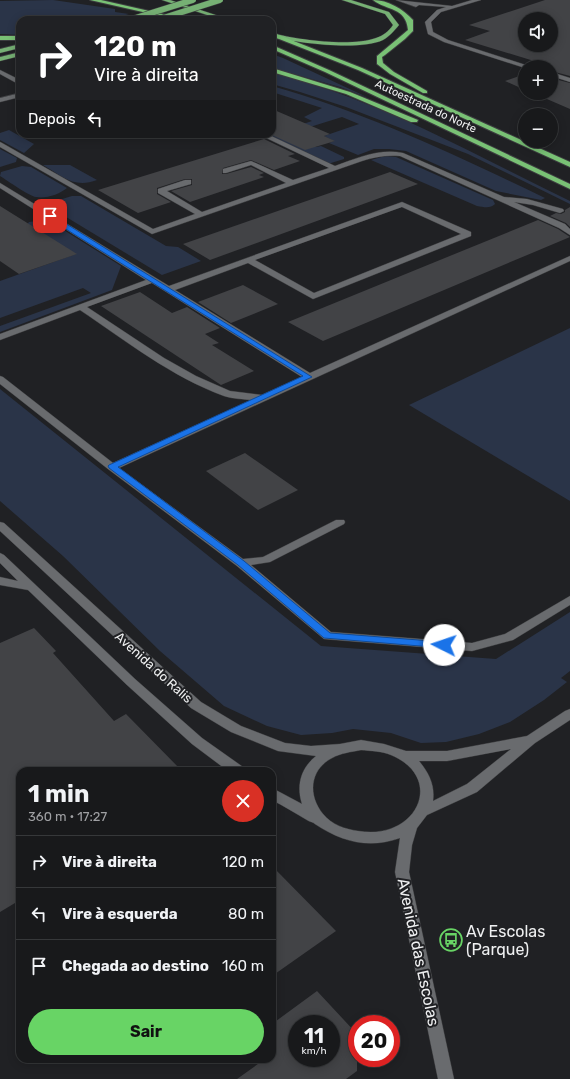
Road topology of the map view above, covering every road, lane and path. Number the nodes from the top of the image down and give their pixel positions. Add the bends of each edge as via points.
1 (93, 0) edge
2 (165, 0) edge
3 (193, 0) edge
4 (220, 0) edge
5 (345, 0) edge
6 (376, 0) edge
7 (399, 0) edge
8 (478, 0) edge
9 (410, 3) junction
10 (468, 3) junction
11 (454, 6) junction
12 (142, 16) edge
13 (167, 16) edge
14 (170, 16) edge
15 (215, 16) edge
16 (434, 16) junction
17 (276, 35) edge
18 (276, 36) edge
19 (0, 38) edge
20 (16, 38) edge
21 (16, 47) edge
22 (276, 49) edge
23 (0, 51) edge
24 (16, 55) edge
25 (0, 59) edge
26 (518, 64) edge
27 (276, 71) edge
28 (0, 72) edge
29 (3, 76) edge
30 (558, 76) edge
31 (570, 80) edge
32 (16, 81) edge
33 (16, 96) edge
34 (0, 100) edge
35 (486, 126) junction
36 (457, 132) junction
37 (270, 138) edge
38 (0, 144) edge
39 (570, 165) edge
40 (335, 168) junction
41 (226, 171) dead end
42 (188, 182) dead end
43 (293, 183) junction
44 (0, 186) edge
45 (570, 187) edge
46 (501, 198) junction
47 (560, 212) dead end
48 (202, 215) junction
49 (570, 233) edge
50 (570, 258) edge
51 (249, 260) junction
52 (153, 280) junction
53 (169, 290) junction
54 (80, 307) junction
55 (0, 337) edge
56 (309, 377) junction
57 (0, 379) edge
58 (262, 398) junction
59 (112, 466) junction
60 (340, 522) dead end
61 (0, 524) edge
62 (0, 557) edge
63 (241, 563) junction
64 (0, 581) edge
65 (31, 587) junction
66 (570, 600) edge
67 (570, 714) edge
68 (530, 740) junction
69 (339, 749) junction
70 (405, 756) junction
71 (232, 767) edge
72 (276, 795) edge
73 (424, 811) junction
74 (322, 823) junction
75 (411, 825) junction
76 (446, 1079) edge

1 - 13 highway
2 - 15 highway
3 - 12 highway, bridge
4 - 14 highway, bridge
5 - 17 highway via 387,13 396,25 390,34 378,40 357,43 314,41
6 - 35 highway via 401,10 410,20 411,30 404,39 385,50 379,57 380,64
7 - 9 street
8 - 10 street
9 - 11 street
9 - 16 street via 424,8
10 - 11 street
10 - 16 street via 462,8
11 - 16 street via 439,11
16 - 26 street via 428,22 430,33 446,41
18 - 35 highway, Autoestrada do Norte via 330,56
19 - 20 highway
21 - 23 highway
22 - 36 highway, Autoestrada do Norte
24 - 25 highway
27 - 36 highway via 348,93 400,115
28 - 29 street
29 - 32 street
30 - 31 street
33 - 34 street
35 - 39 highway, Autoestrada do Norte
36 - 45 highway, Autoestrada do Norte
37 - 40 street
38 - 48 street via 152,232
40 - 43 street
40 - 46 street via 373,155 401,154
41 - 43 street via 251,163
42 - 48 street via 161,192
43 - 48 street
44 - 52 street
46 - 47 street via 541,203
46 - 49 street via 562,226
50 - 56 street
51 - 51 street via 402,204 468,234 313,296
51 - 53 street
52 - 53 street
52 - 54 street
53 - 56 street
54 - 55 street
54 - 58 street via 193,378 228,394
56 - 58 street
57 - 59 street
58 - 59 street
59 - 63 street
60 - 63 street via 266,560
61 - 69 street, Avenida do Ralis via 196,705 236,729 283,748 311,751
62 - 65 street, Avenida do Ralis
63 - 66 street via 328,636 472,647 509,637
64 - 65 street
65 - 71 street, Avenida do Ralis via 197,742
67 - 68 street
68 - 70 street via 447,756
68 - 73 street via 472,788
69 - 70 street via 361,745 384,748
69 - 74 street via 324,756 306,781 306,796 311,810
70 - 73 street via 423,776 427,787 428,799
72 - 74 street
73 - 75 street
74 - 75 street via 343,834 367,839 391,835
75 - 76 street, Avenida das Escolas via 405,845 402,872

